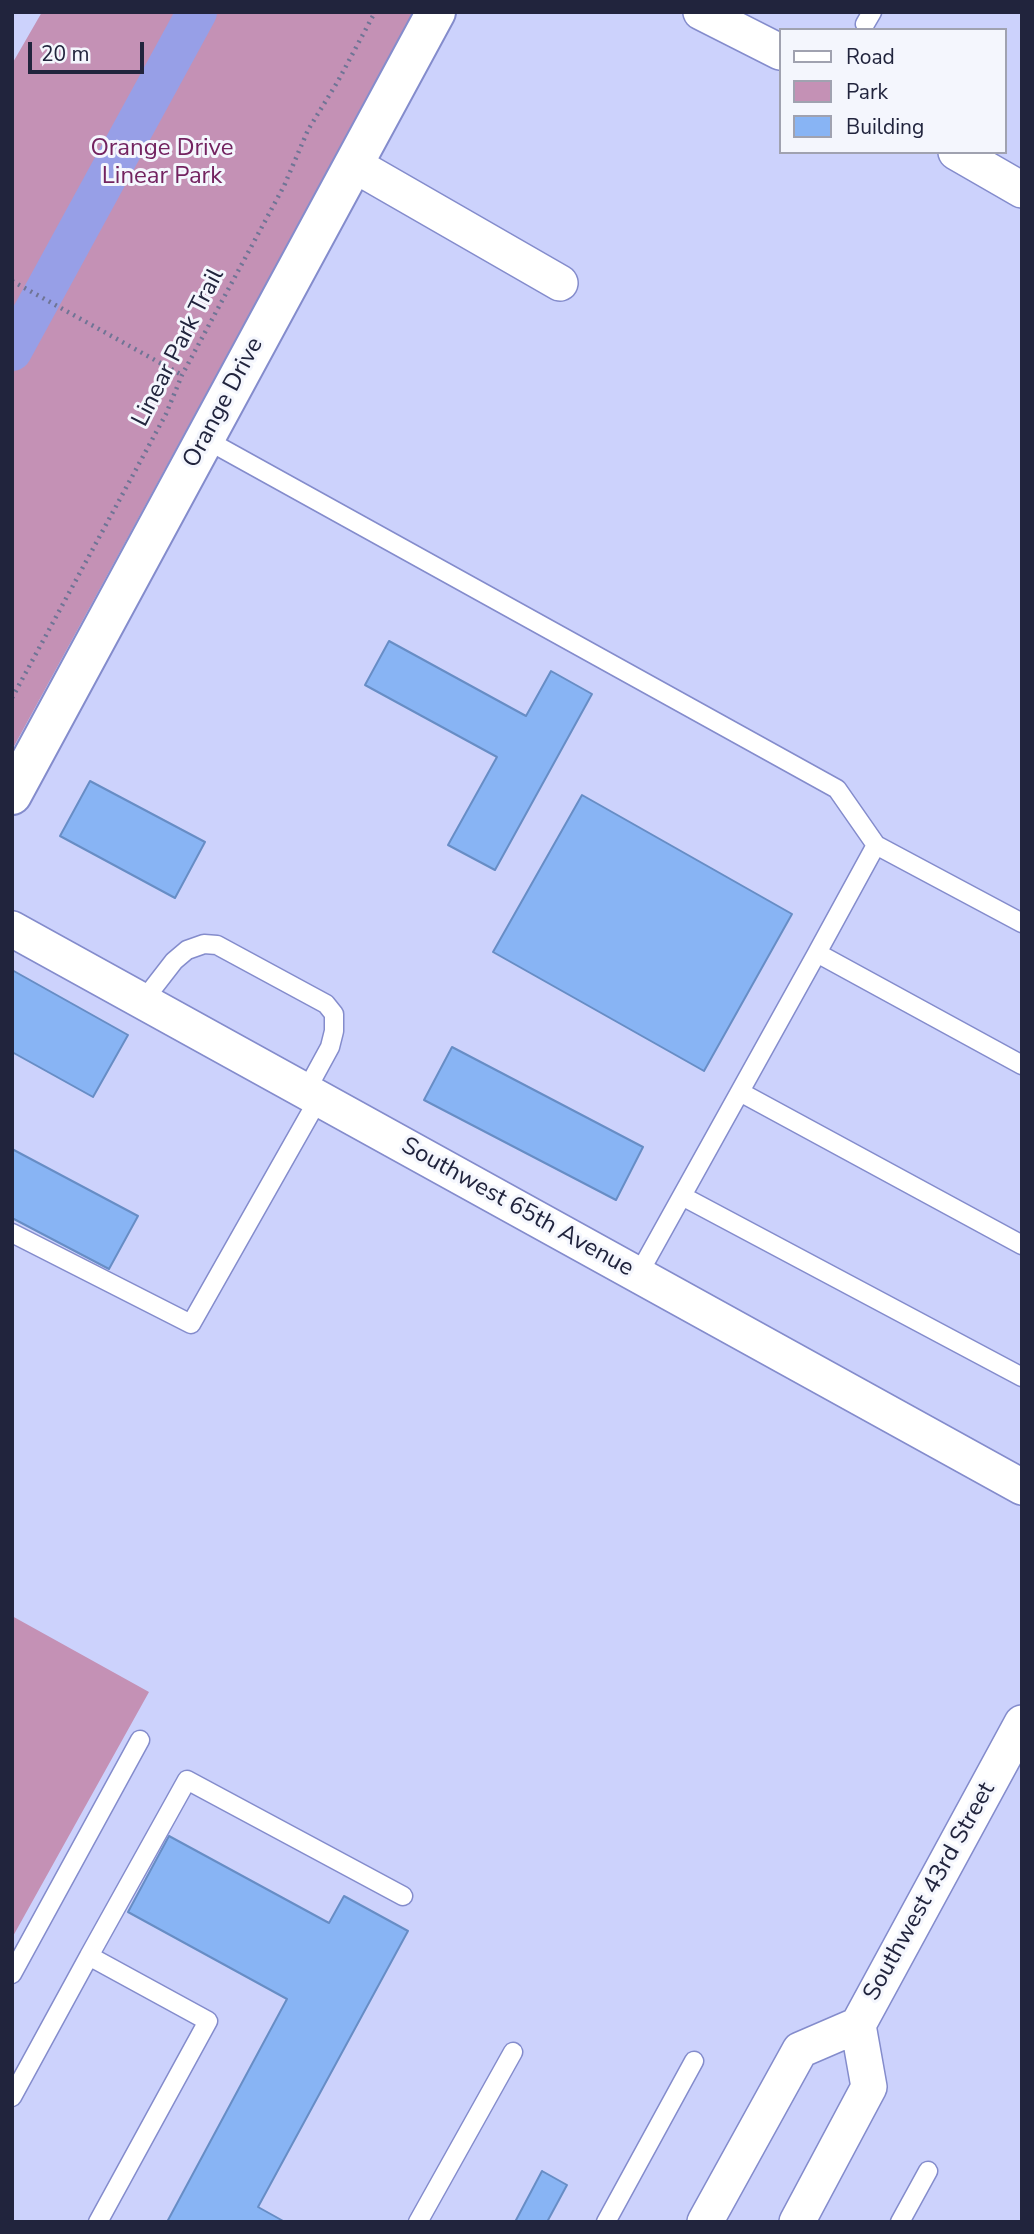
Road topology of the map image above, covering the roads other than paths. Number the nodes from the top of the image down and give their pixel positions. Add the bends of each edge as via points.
1 (436, 12) edge
2 (701, 12) edge
3 (778, 51) edge
4 (959, 154) edge
5 (353, 164) junction
6 (1022, 190) edge
7 (560, 283) dead end
8 (205, 439) junction
9 (12, 794) edge
10 (876, 845) junction
11 (1022, 923) edge
12 (12, 929) edge
13 (817, 953) junction
14 (143, 1002) junction
15 (1022, 1065) edge
16 (740, 1092) junction
17 (312, 1094) junction
18 (682, 1196) junction
19 (12, 1233) edge
20 (1022, 1245) edge
21 (638, 1275) junction
22 (1022, 1377) edge
23 (1022, 1487) edge
24 (1022, 1723) edge
25 (140, 1740) dead end
26 (403, 1896) dead end
27 (89, 1956) junction
28 (12, 1975) edge
29 (858, 2025) junction
30 (513, 2052) dead end
31 (694, 2061) dead end
32 (12, 2097) edge
33 (928, 2171) dead end
34 (98, 2222) edge
35 (418, 2222) edge
36 (606, 2222) edge
37 (705, 2222) edge
38 (797, 2222) edge
39 (900, 2222) edge

1 - 5 street, Orange Drive
2 - 3 street
4 - 6 street
5 - 7 street
5 - 8 street, Orange Drive
8 - 9 street, Orange Drive
8 - 10 lane via 838,789
10 - 11 lane
10 - 13 lane
12 - 14 street, Southwest 65th Avenue
13 - 15 lane
13 - 16 lane
14 - 17 street, Southwest 65th Avenue
14 - 17 lane via 174,961 204,944 217,945 326,1004 334,1014 334,1031
16 - 18 lane
16 - 20 lane
17 - 19 lane via 191,1324
17 - 21 street, Southwest 65th Avenue
18 - 21 lane
18 - 22 lane
21 - 23 street, Southwest 65th Avenue
24 - 29 street, Southwest 43rd Street
25 - 28 lane
26 - 27 lane via 187,1780
27 - 32 lane
27 - 34 lane via 208,2021
29 - 37 street, Southwest 43rd Street via 800,2050
29 - 38 street, Southwest 43rd Street via 869,2087
30 - 35 lane
31 - 36 lane
33 - 39 lane

